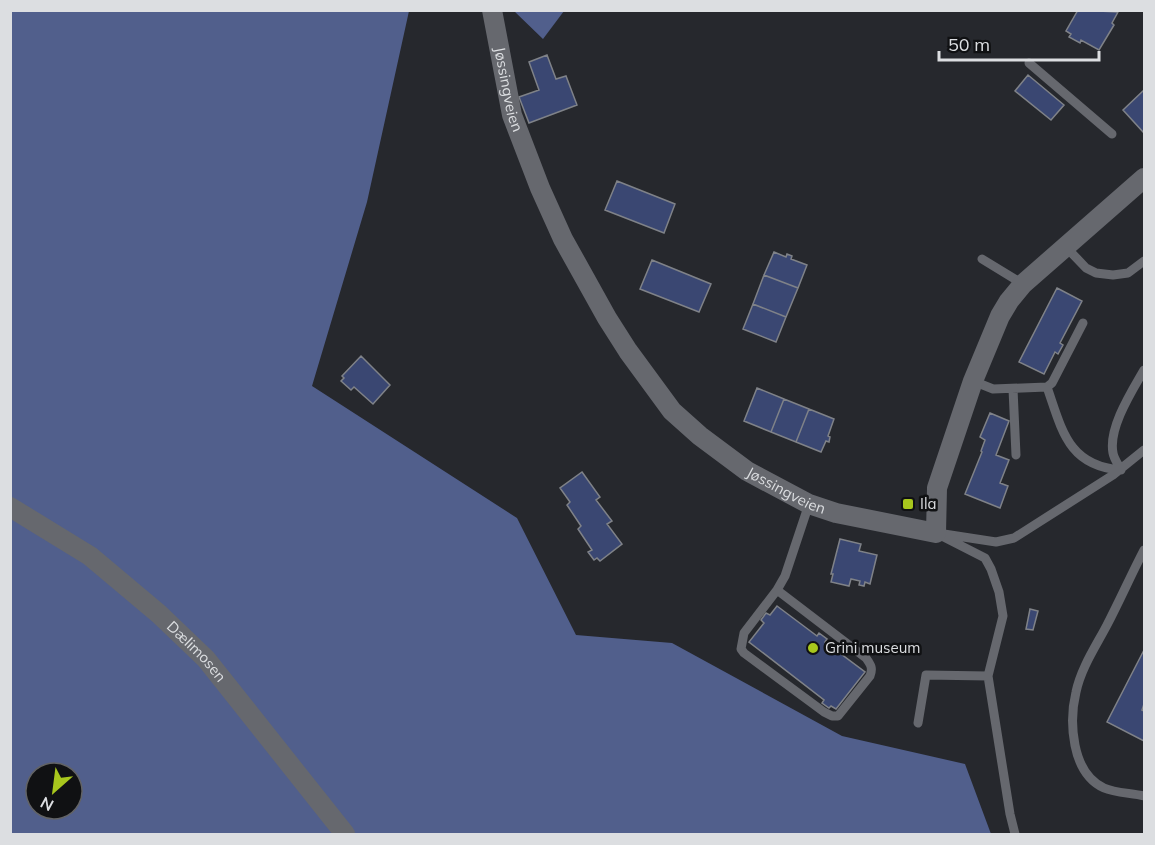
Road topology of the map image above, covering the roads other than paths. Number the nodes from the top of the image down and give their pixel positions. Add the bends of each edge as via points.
1 (492, 10) edge
2 (1029, 63) dead end
3 (1112, 134) dead end
4 (1144, 178) edge
5 (1065, 246) junction
6 (982, 259) dead end
7 (1144, 261) edge
8 (1023, 284) junction
9 (1083, 323) dead end
10 (1144, 370) edge
11 (973, 381) junction
12 (1047, 387) junction
13 (1013, 389) junction
14 (1144, 450) edge
15 (1016, 455) dead end
16 (1121, 470) junction
17 (809, 504) junction
18 (10, 507) edge
19 (936, 533) junction
20 (1144, 550) edge
21 (777, 591) junction
22 (988, 676) junction
23 (918, 723) dead end
24 (1144, 796) edge
25 (345, 834) edge
26 (1015, 834) edge

1 - 17 street, Jøssingveien via 512,115 525,154 588,285 628,351 672,411 700,436 747,471
2 - 3 lane
4 - 5 street
5 - 7 lane via 1096,273 1128,273
5 - 8 street
6 - 8 lane
8 - 11 street via 1000,316
9 - 12 lane
10 - 16 lane via 1124,406 1114,435 1113,456
11 - 13 lane
11 - 19 street via 937,488
12 - 13 lane
12 - 16 lane via 1059,424 1076,452 1104,469
13 - 15 lane
14 - 16 lane
16 - 19 lane via 1007,541
17 - 19 street, Jøssingveien
17 - 21 lane
18 - 25 street, Dælimosen via 90,556 206,659
19 - 22 lane via 985,558 991,568 1003,616
20 - 24 lane via 1084,669 1074,709 1080,764 1091,778 1104,788
21 - 21 lane via 871,665 870,676 838,716 824,712 741,648 744,633
22 - 23 lane via 926,675
22 - 26 lane

